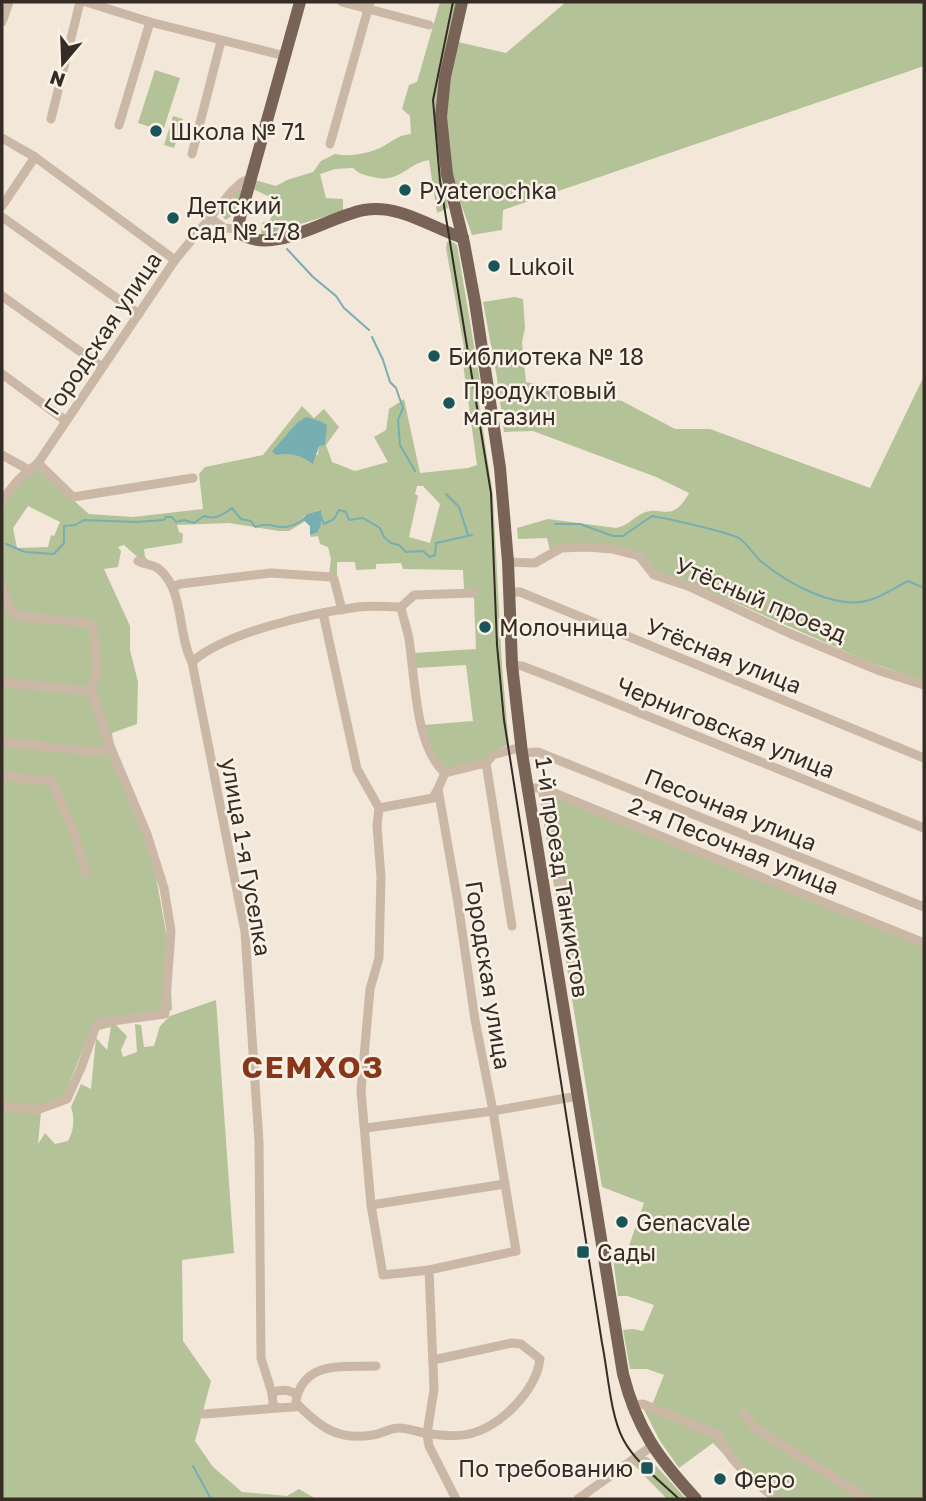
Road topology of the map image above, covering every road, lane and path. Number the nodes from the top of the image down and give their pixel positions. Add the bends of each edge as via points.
1 (9, 2) edge
2 (80, 2) edge
3 (86, 2) edge
4 (300, 2) edge
5 (342, 2) edge
6 (462, 2) edge
7 (369, 5) edge
8 (2, 22) edge
9 (150, 22) junction
10 (429, 25) dead end
11 (221, 41) junction
12 (285, 55) junction
13 (51, 119) dead end
14 (119, 125) dead end
15 (2, 138) edge
16 (330, 144) dead end
17 (192, 154) dead end
18 (35, 156) junction
19 (251, 178) junction
20 (454, 205) junction
21 (2, 206) edge
22 (2, 217) edge
23 (210, 218) junction
24 (432, 224) junction
25 (239, 229) junction
26 (463, 238) junction
27 (174, 260) junction
28 (2, 296) edge
29 (139, 313) junction
30 (102, 367) junction
31 (2, 374) edge
32 (66, 421) junction
33 (2, 454) edge
34 (38, 463) junction
35 (29, 470) junction
36 (193, 478) dead end
37 (2, 500) edge
38 (138, 561) dead end
39 (508, 562) junction
40 (2, 587) edge
41 (173, 587) junction
42 (509, 592) junction
43 (474, 593) dead end
44 (401, 607) junction
45 (342, 610) junction
46 (323, 614) junction
47 (192, 662) junction
48 (512, 665) junction
49 (2, 682) edge
50 (924, 685) edge
51 (92, 688) junction
52 (2, 742) edge
53 (110, 746) junction
54 (521, 750) junction
55 (924, 758) edge
56 (486, 763) junction
57 (445, 773) junction
58 (2, 776) edge
59 (528, 788) junction
60 (438, 789) junction
61 (542, 789) junction
62 (379, 808) junction
63 (924, 828) edge
64 (86, 874) dead end
65 (564, 890) dead end
66 (924, 907) edge
67 (512, 926) dead end
68 (924, 943) edge
69 (578, 1096) junction
70 (2, 1106) edge
71 (493, 1111) junction
72 (366, 1128) junction
73 (505, 1184) junction
74 (371, 1205) junction
75 (429, 1270) junction
76 (433, 1360) junction
77 (376, 1366) dead end
78 (272, 1393) junction
79 (297, 1400) junction
80 (631, 1406) junction
81 (277, 1408) junction
82 (204, 1414) dead end
83 (744, 1414) dead end
84 (426, 1434) junction
85 (652, 1446) junction
86 (456, 1499) edge
87 (578, 1499) edge
88 (696, 1499) edge
89 (776, 1499) edge
90 (867, 1499) edge

1 - 8 street
2 - 13 street
3 - 9 street
4 - 12 main road
5 - 7 street
6 - 20 main road, 1-й проезд Танкистов via 441,102
7 - 10 street
7 - 16 street
9 - 11 street
9 - 14 street
11 - 12 street
11 - 17 street
12 - 19 main road
15 - 18 street
18 - 21 street
18 - 27 street
19 - 23 street, Городская улица via 242,181
19 - 25 main road
20 - 24 main road via 447,218
20 - 26 main road, 1-й проезд Танкистов
22 - 29 street
23 - 25 street via 224,228
23 - 27 street, Городская улица
24 - 25 main road via 410,215 366,210 280,239 248,239
24 - 26 main road
26 - 39 main road, 1-й проезд Танкистов via 496,436
27 - 29 street, Городская улица
28 - 30 street
29 - 30 street, Городская улица
30 - 32 street, Городская улица
31 - 32 street
32 - 34 street, Городская улица
33 - 35 street
34 - 35 street, Городская улица
34 - 36 street via 74,497
35 - 37 street, Городская улица
38 - 41 street via 160,570
39 - 42 main road, 1-й проезд Танкистов
39 - 50 street, Утёсный проезд via 535,563 561,548 612,549 639,556 653,575 688,586 880,671
40 - 51 street via 10,611 20,616 89,623 97,671
41 - 45 street via 271,573 331,577
41 - 47 street, улица 1-я Гуселка
42 - 48 main road, 1-й проезд Танкистов
42 - 55 street, Утёсная улица via 520,592
43 - 44 street via 414,594
44 - 45 street
44 - 57 street via 422,725 430,751
45 - 46 street
46 - 47 street via 230,638
46 - 62 street via 357,769
47 - 78 street, улица 1-я Гуселка via 245,932 259,1142 261,1358
48 - 54 main road, 1-й проезд Танкистов
48 - 63 street, Черниговская улица
49 - 51 street via 82,691
51 - 53 street
52 - 53 street via 99,752
53 - 70 street via 164,888 171,931 165,1014 97,1023 67,1099 37,1110
54 - 56 street via 493,755
54 - 59 main road, 1-й проезд Танкистов
54 - 66 street, Песочная улица via 538,752
56 - 57 street
56 - 67 street
57 - 60 street
58 - 64 street via 52,780
59 - 61 street, 2-я Песочная улица
59 - 69 main road, 1-й проезд Танкистов
60 - 62 street via 433,798
60 - 71 street, Городская улица
61 - 65 street
61 - 68 street, 2-я Песочная улица
62 - 72 street, Городская улица via 381,926 361,1091
69 - 71 street
69 - 80 main road, 1-й проезд Танкистов via 615,1335
71 - 72 street
71 - 73 street, Городская улица
72 - 74 street, Городская улица
73 - 74 street
73 - 75 street, Городская улица via 516,1251
74 - 75 street, Городская улица via 383,1275
75 - 76 street
76 - 84 street via 434,1389
76 - 84 street via 512,1343 521,1344 540,1359 531,1385 498,1420 468,1434
77 - 79 street via 327,1367 309,1377
78 - 79 street via 289,1391
78 - 81 street, улица 1-я Гуселка
79 - 81 street via 287,1409
79 - 84 street via 319,1426 340,1434 371,1436 398,1428
80 - 85 main road, 1-й проезд Танкистов
80 - 89 street via 643,1404 718,1435 732,1459
81 - 82 street
83 - 90 street via 754,1427
84 - 86 street
85 - 87 street
85 - 88 main road, 1-й проезд Танкистов

